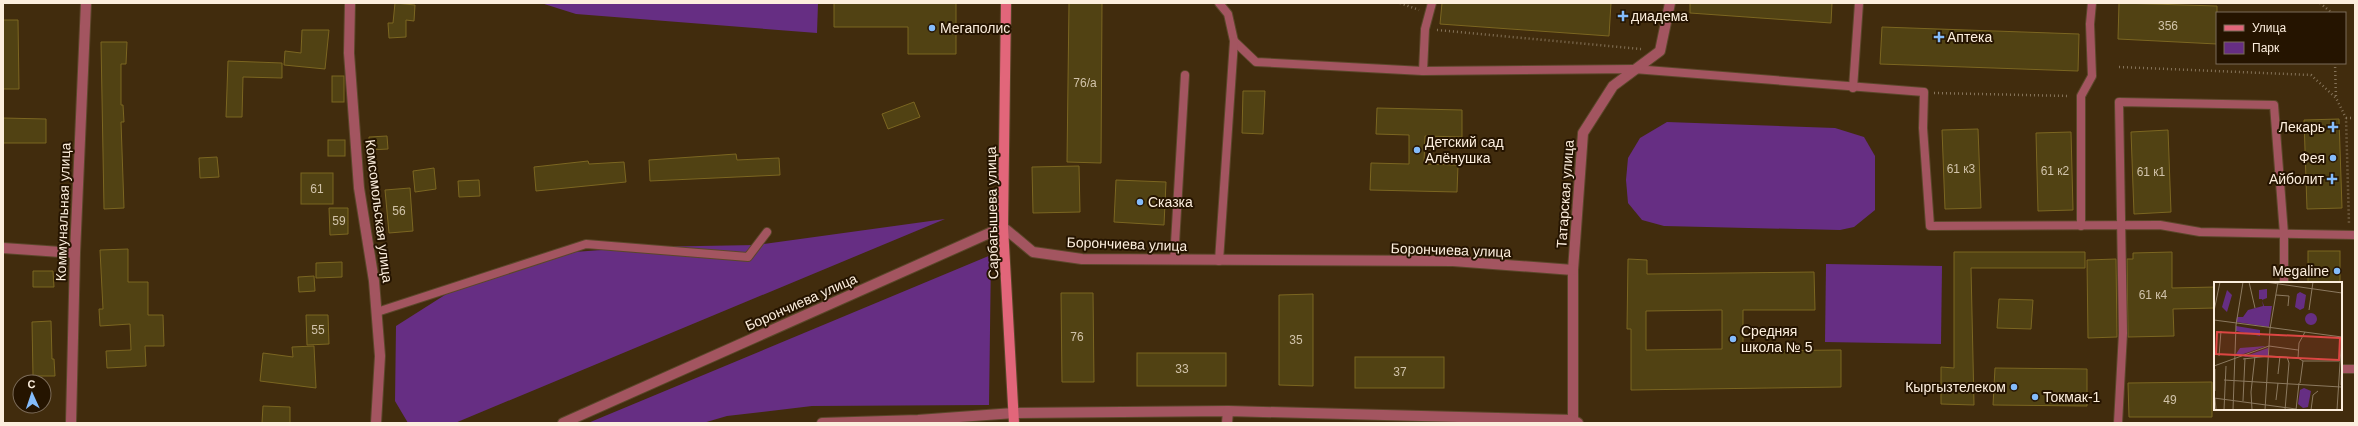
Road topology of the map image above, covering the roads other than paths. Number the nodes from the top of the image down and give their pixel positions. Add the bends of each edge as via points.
1 (86, 3) edge
2 (350, 3) edge
3 (1006, 3) edge
4 (1219, 3) edge
5 (1432, 3) edge
6 (1670, 3) edge
7 (1859, 3) edge
8 (2092, 3) edge
9 (1234, 41) junction
10 (1634, 69) junction
11 (1423, 71) junction
12 (1185, 75) dead end
13 (1854, 88) junction
14 (2081, 226) junction
15 (2120, 226) junction
16 (1003, 227) junction
17 (768, 232) dead end
18 (2284, 234) junction
19 (2352, 235) edge
20 (3, 248) edge
21 (75, 253) junction
22 (1174, 260) junction
23 (1219, 261) junction
24 (1573, 270) junction
25 (2284, 282) edge
26 (377, 312) junction
27 (2342, 369) edge
28 (2355, 369) edge
29 (1228, 411) junction
30 (1014, 418) edge
31 (1369, 419) edge
32 (1575, 422) edge
33 (71, 423) edge
34 (376, 423) edge
35 (563, 423) edge
36 (822, 423) edge
37 (1227, 423) edge
38 (2118, 423) edge

1 - 21 street, Коммунальная улица
2 - 26 street, Комсомольская улица via 348,53 359,188
3 - 16 street, Сарбагышева улица
4 - 9 lane via 1228,14
5 - 11 lane via 1425,29
6 - 10 street, Татарская улица via 1660,50
7 - 13 lane
8 - 14 lane via 2092,76 2081,96
9 - 11 lane via 1256,62
9 - 23 lane
10 - 11 lane
10 - 13 lane
10 - 24 street, Татарская улица via 1613,86 1583,133
12 - 22 lane
13 - 14 lane via 1924,92 1923,128 1930,226
14 - 15 lane
15 - 18 lane via 2160,225 2200,232
15 - 18 lane via 2119,102 2274,105
15 - 38 lane via 2123,333
16 - 22 street, Борончиева улица via 1033,252 1082,259
16 - 30 street, Сарбагышева улица
16 - 35 street, Борончиева улица
17 - 26 lane via 748,258 586,244
18 - 19 lane
18 - 25 lane
20 - 21 street
21 - 33 street, Коммунальная улица
22 - 23 street, Борончиева улица
23 - 24 street, Борончиева улица via 1453,261
24 - 32 street, Татарская улица
26 - 34 street, Комсомольская улица via 380,356
27 - 28 lane
29 - 30 street
29 - 31 street
29 - 37 street
30 - 36 street
31 - 32 street

